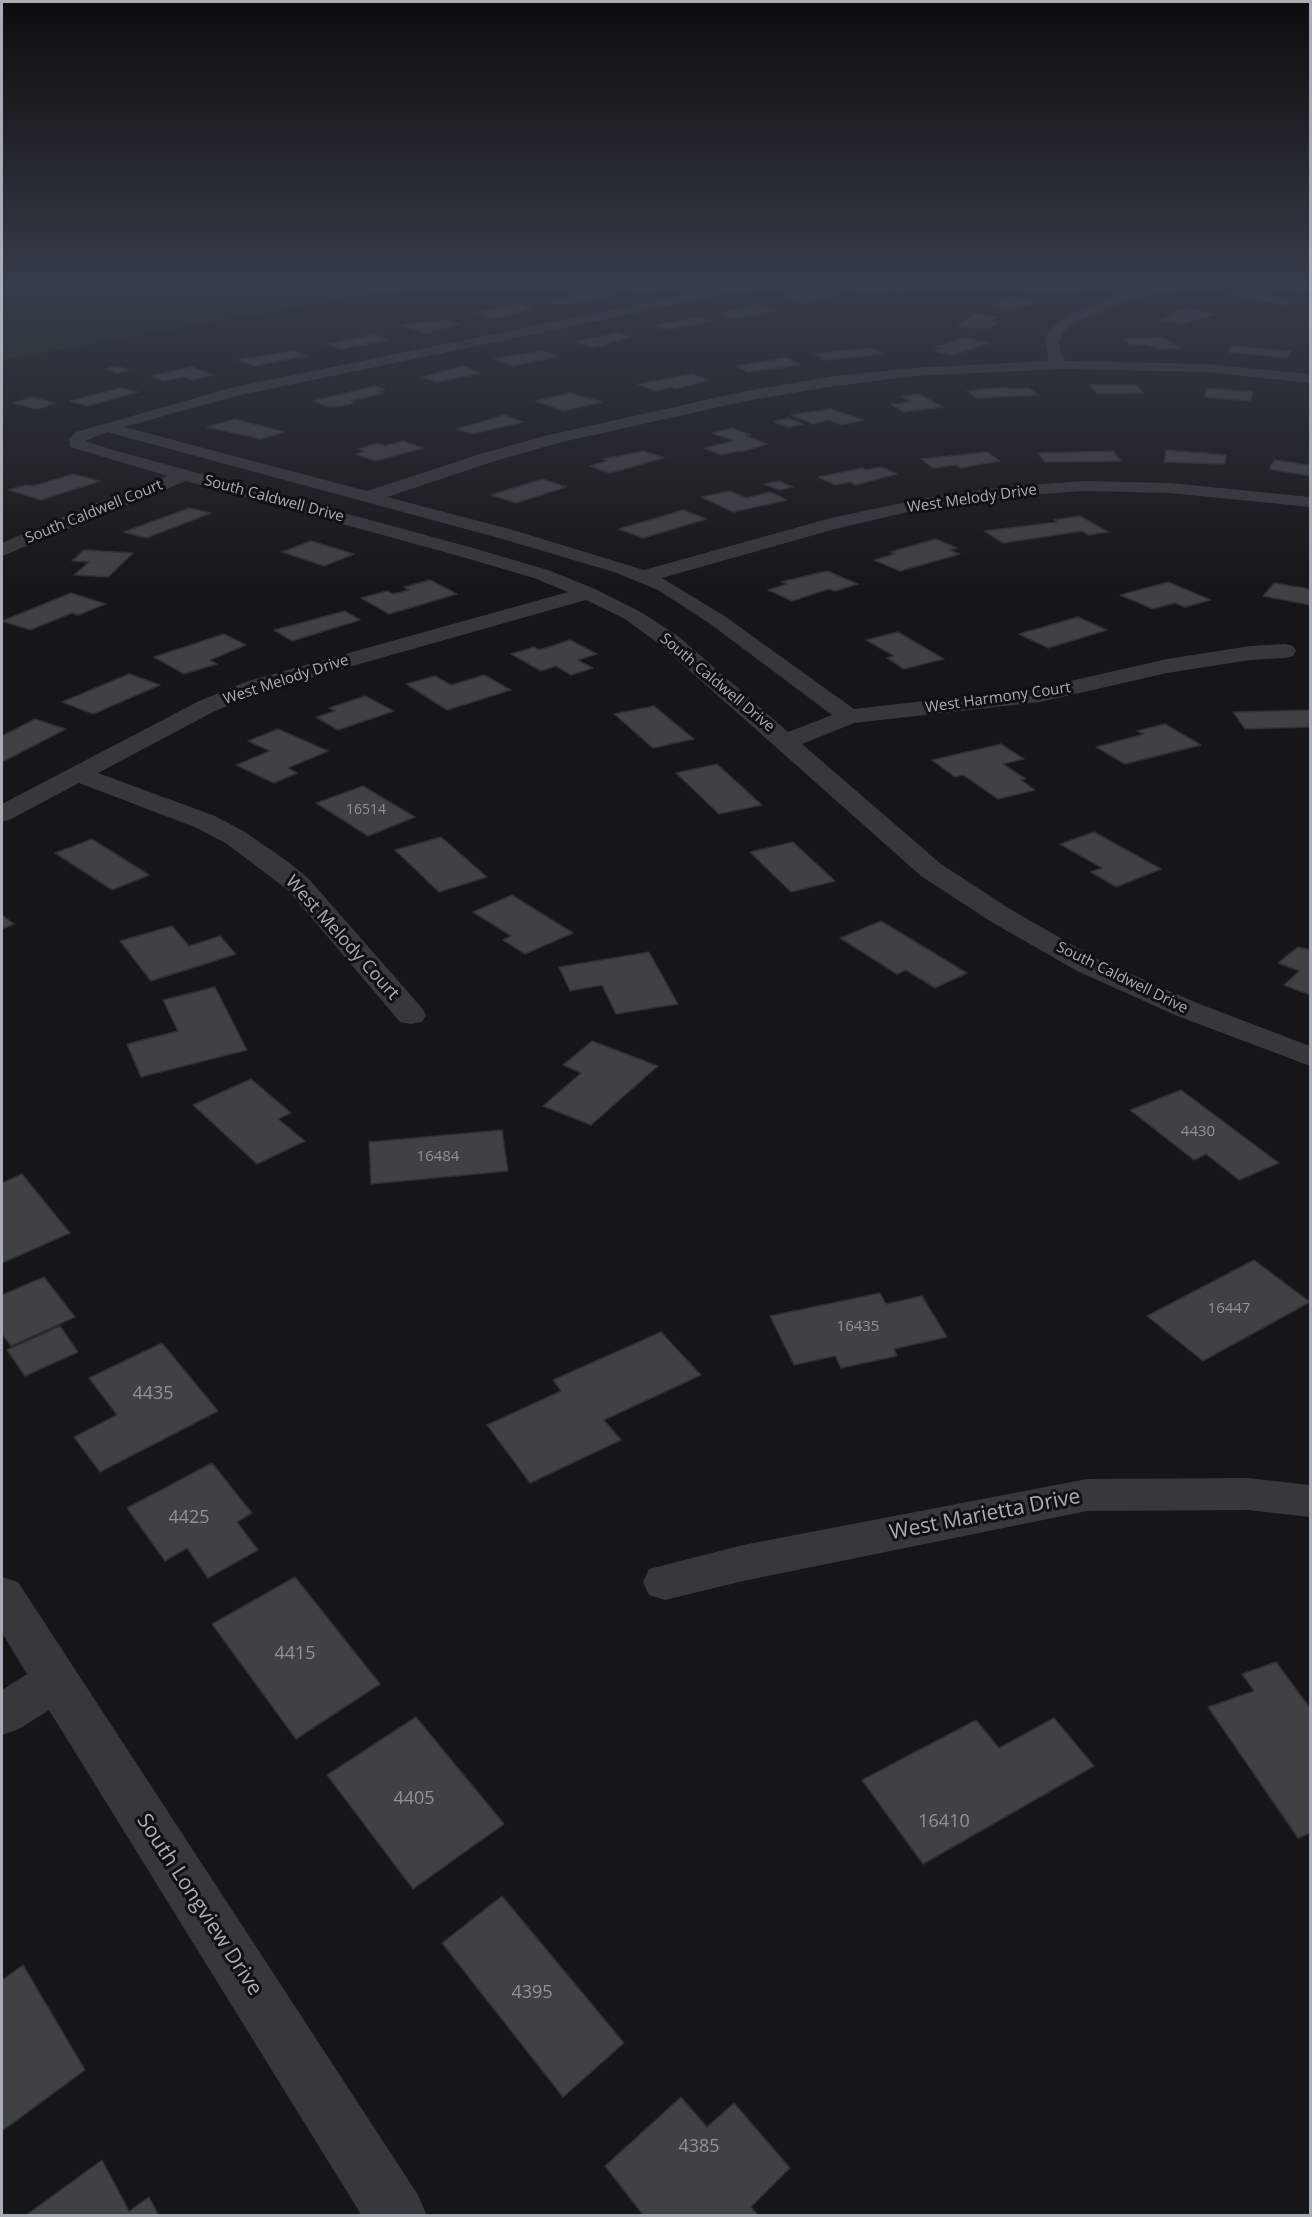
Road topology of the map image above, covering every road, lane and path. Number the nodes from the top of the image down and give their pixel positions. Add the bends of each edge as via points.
1 (266, 385) edge
2 (808, 385) edge
3 (97, 430) junction
4 (186, 475) junction
5 (368, 496) junction
6 (1311, 502) edge
7 (2, 550) edge
8 (642, 577) junction
9 (588, 594) junction
10 (1285, 651) dead end
11 (850, 716) junction
12 (785, 742) junction
13 (77, 774) junction
14 (2, 814) edge
15 (411, 1015) dead end
16 (1311, 1057) edge
17 (1311, 1502) edge
18 (665, 1582) dead end
19 (2, 1595) edge
20 (57, 1682) junction
21 (2, 1714) edge
22 (397, 2216) edge

1 - 3 street
2 - 5 street via 555,439
3 - 4 street, South Caldwell Drive via 76,442
3 - 5 street, South Caldwell Drive
4 - 7 street, South Caldwell Court
4 - 9 street, South Caldwell Drive via 541,574
5 - 8 street, South Caldwell Drive via 577,554
6 - 8 street, West Melody Drive via 1170,488 1086,486 1013,491 925,503 831,524
8 - 11 street, South Caldwell Drive via 665,586 716,619
9 - 12 street, South Caldwell Drive via 632,615 670,641
9 - 13 street, West Melody Drive via 256,686 207,706
10 - 11 street, West Harmony Court via 1167,666 1040,695
11 - 12 street, West Harmony Court
12 - 16 street, South Caldwell Drive via 931,870 1000,915 1087,964 1186,1009
13 - 14 street, West Melody Drive
13 - 15 street, West Melody Court via 206,822 277,867 298,884
17 - 18 street, West Marietta Drive via 1248,1494 1087,1495
19 - 20 street, South Longview Drive
20 - 21 street
20 - 22 street, South Longview Drive

